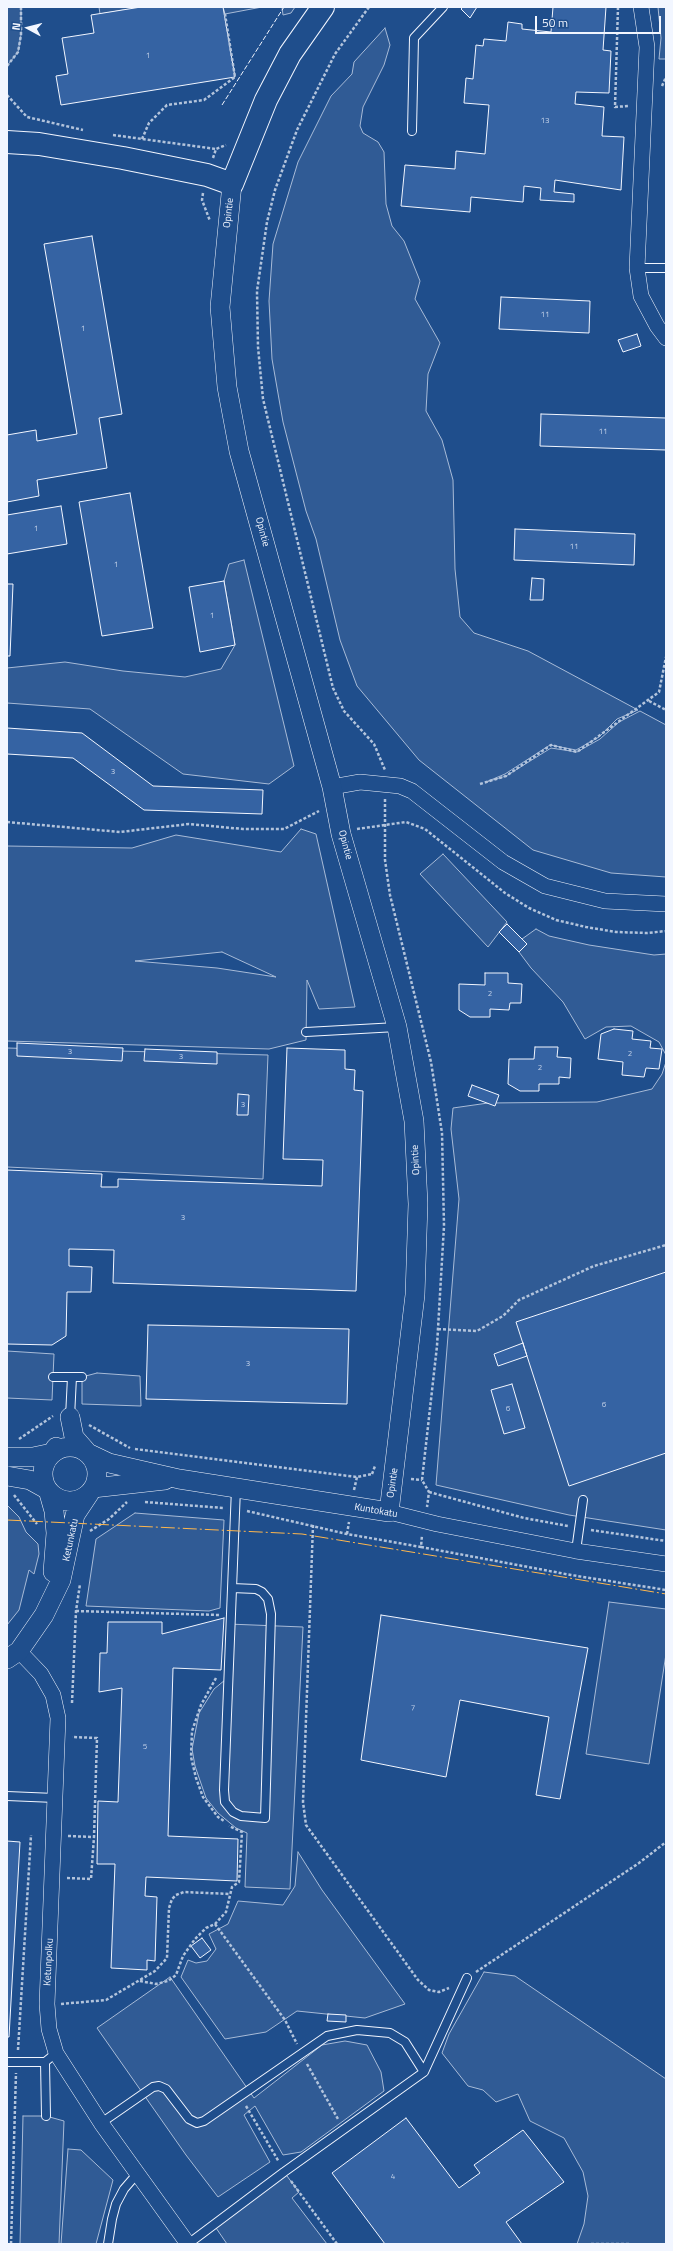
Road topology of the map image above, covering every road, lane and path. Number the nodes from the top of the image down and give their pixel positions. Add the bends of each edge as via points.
1 (21, 7) edge
2 (323, 7) edge
3 (443, 7) edge
4 (618, 7) edge
5 (641, 7) edge
6 (225, 14) dead end
7 (7, 66) edge
8 (7, 95) edge
9 (631, 106) dead end
10 (90, 132) dead end
11 (412, 132) dead end
12 (105, 134) dead end
13 (142, 139) junction
14 (7, 142) edge
15 (216, 149) dead end
16 (232, 184) junction
17 (637, 268) junction
18 (666, 268) edge
19 (666, 338) edge
20 (666, 657) edge
21 (648, 701) junction
22 (666, 710) edge
23 (480, 784) dead end
24 (332, 787) junction
25 (323, 808) dead end
26 (7, 822) edge
27 (666, 904) edge
28 (397, 1027) junction
29 (306, 1032) dead end
30 (666, 1245) edge
31 (438, 1329) dead end
32 (53, 1377) dead end
33 (72, 1377) junction
34 (82, 1377) dead end
35 (70, 1417) junction
36 (11, 1449) edge
37 (88, 1453) junction
38 (52, 1454) junction
39 (394, 1476) junction
40 (179, 1479) junction
41 (422, 1480) dead end
42 (9, 1484) edge
43 (236, 1487) junction
44 (93, 1488) junction
45 (48, 1490) junction
46 (429, 1492) dead end
47 (129, 1500) dead end
48 (583, 1500) dead end
49 (144, 1502) dead end
50 (235, 1509) junction
51 (389, 1512) junction
52 (313, 1525) junction
53 (579, 1528) junction
54 (63, 1534) junction
55 (388, 1540) dead end
56 (666, 1541) edge
57 (421, 1547) dead end
58 (576, 1551) junction
59 (666, 1564) edge
60 (80, 1580) dead end
61 (232, 1588) junction
62 (666, 1590) edge
63 (76, 1611) junction
64 (231, 1616) junction
65 (13, 1655) edge
66 (223, 1674) dead end
67 (72, 1710) dead end
68 (57, 1737) junction
69 (7, 1796) edge
70 (55, 1798) junction
71 (31, 1835) dead end
72 (68, 1836) dead end
73 (94, 1837) junction
74 (666, 1842) edge
75 (52, 1877) junction
76 (230, 1894) junction
77 (215, 1924) junction
78 (467, 1978) junction
79 (140, 1981) junction
80 (47, 2004) junction
81 (302, 2054) junction
82 (50, 2057) junction
83 (7, 2062) edge
84 (17, 2062) junction
85 (424, 2072) junction
86 (46, 2116) dead end
87 (101, 2123) junction
88 (344, 2129) junction
89 (137, 2174) junction
90 (12, 2244) edge
91 (108, 2244) edge
92 (188, 2244) edge
93 (592, 2244) edge
94 (631, 2244) edge

1 - 7 path via 18,52
2 - 16 highway via 290,54 266,100
3 - 11 lane via 414,38
4 - 9 path via 615,107
5 - 17 street via 647,47
6 - 13 path via 235,77 204,100 167,105 149,123
8 - 10 path via 27,117
12 - 13 path
13 - 15 path
14 - 16 highway via 39,144 123,158 207,175
16 - 24 street, Opintie via 220,307 227,387 240,451
17 - 18 lane
17 - 19 street via 641,296
20 - 21 path via 659,692
21 - 22 path
21 - 23 path via 577,752 550,745 506,776
24 - 27 street via 360,782 400,786 412,791 503,862 545,886 605,901
24 - 28 street, Opintie via 342,838
25 - 26 path via 284,829 243,829 189,824 120,832
28 - 29 lane
28 - 39 street, Opintie via 414,1121 418,1204 415,1295
30 - 31 path via 594,1266 532,1294 519,1300 503,1316 477,1331
32 - 33 lane
33 - 34 lane
33 - 35 lane
35 - 36 path via 52,1416
35 - 37 street via 74,1437
35 - 38 street via 65,1434
35 - 39 path via 80,1418 130,1448 356,1477 372,1474
36 - 38 street via 33,1457
37 - 38 street via 82,1449 66,1447
37 - 40 street, Kuntokatu via 109,1464
37 - 44 street via 98,1474
38 - 45 street via 44,1467 43,1475
39 - 41 path
39 - 51 street, Opintie
40 - 43 street, Kuntokatu
40 - 44 street
42 - 45 street via 30,1480
42 - 54 path via 41,1530
43 - 50 lane
43 - 51 street, Kuntokatu
44 - 45 street via 84,1497 71,1501 62,1500
44 - 54 street, Ketunkatu
45 - 54 street, Ketunkatu
46 - 53 path via 524,1518
47 - 54 path via 109,1519 86,1534
48 - 53 lane
49 - 50 path
50 - 52 path
50 - 61 lane
51 - 58 street, Kuntokatu
52 - 55 path via 347,1534
52 - 78 path via 303,1802 306,1825 418,1980 429,1990 439,1992
53 - 56 path
53 - 58 lane
54 - 65 street, Ketunkatu via 53,1595 33,1633
57 - 62 path
58 - 59 street, Kuntokatu
60 - 63 path
61 - 64 lane
61 - 64 lane via 256,1589 262,1592 268,1600 272,1614 265,1818 241,1816 233,1812 226,1802 224,1790
63 - 64 path
63 - 67 path
65 - 68 street, Ketunpolku via 41,1674 53,1695 58,1718
66 - 76 path via 216,1677 201,1705 192,1731 191,1757 203,1797 218,1817 242,1832 240,1882 232,1887
68 - 70 street, Ketunpolku
68 - 73 path via 97,1738
69 - 70 lane
70 - 75 street, Ketunpolku
71 - 84 path
72 - 73 path
73 - 75 path via 91,1879
74 - 78 path via 639,1863
75 - 80 street, Ketunpolku
76 - 77 path via 226,1912
76 - 79 path via 184,1892 176,1895 169,1908 167,1958 155,1971
77 - 79 path via 206,1928 195,1939 183,1956 176,1975 168,1981 156,1984
77 - 81 path via 285,2020
78 - 85 lane
79 - 80 path via 106,2000
80 - 82 street, Ketunpolku
81 - 85 lane via 327,2036 357,2030 390,2033 405,2042
81 - 87 lane via 204,2121 197,2123 188,2119 166,2089 159,2086 153,2087
81 - 88 path
82 - 84 lane
82 - 86 lane
82 - 87 street, Ketunpolku
83 - 84 lane
84 - 90 path
85 - 88 lane
87 - 89 street, Ketunpolku
88 - 92 lane
89 - 91 lane via 124,2189 116,2204
89 - 92 street, Ketunpolku
93 - 94 path

